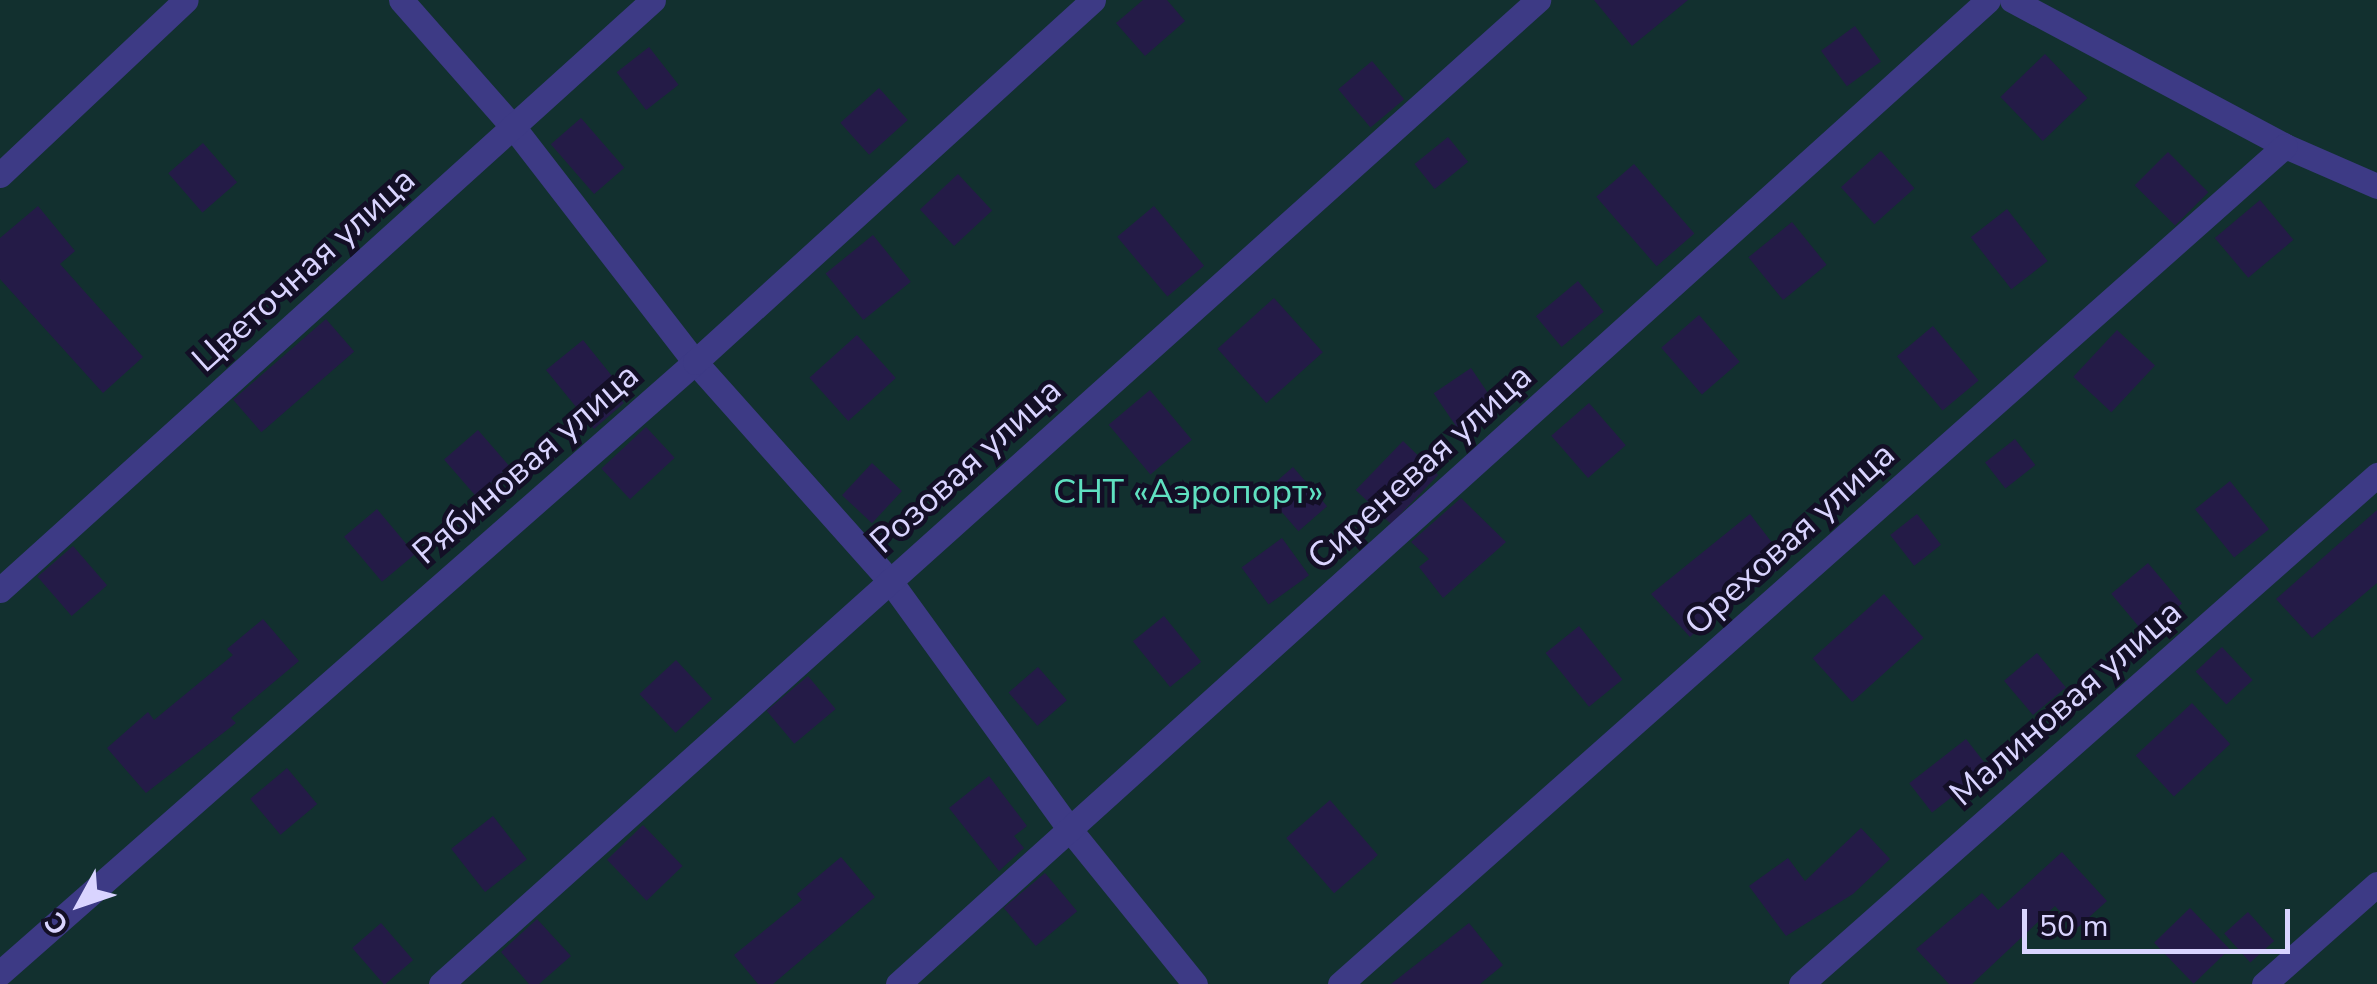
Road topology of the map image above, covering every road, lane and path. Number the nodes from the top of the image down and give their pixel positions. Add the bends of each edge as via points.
1 (186, 0) edge
2 (401, 0) edge
3 (654, 0) edge
4 (1093, 0) edge
5 (1538, 0) edge
6 (1988, 0) edge
7 (2012, 0) edge
8 (514, 128) junction
9 (2286, 146) junction
10 (0, 175) edge
11 (2377, 186) edge
12 (696, 362) junction
13 (2377, 475) edge
14 (890, 581) junction
15 (0, 590) edge
16 (1070, 831) junction
17 (2377, 884) edge
18 (0, 974) edge
19 (442, 984) edge
20 (898, 984) edge
21 (1195, 984) edge
22 (1340, 984) edge
23 (1801, 984) edge
24 (2264, 984) edge

1 - 10 street
2 - 8 street
3 - 8 street, Цветочная улица
4 - 12 street, Рябиновая улица
5 - 14 street, Розовая улица
6 - 16 street, Сиреневая улица
7 - 9 street
8 - 12 street
8 - 15 street, Цветочная улица
9 - 11 street
9 - 22 street, Ореховая улица
12 - 14 street
12 - 18 street, Рябиновая улица
13 - 23 street, Малиновая улица
14 - 16 street
14 - 19 street, Розовая улица
16 - 20 street, Сиреневая улица
16 - 21 street
17 - 24 street

